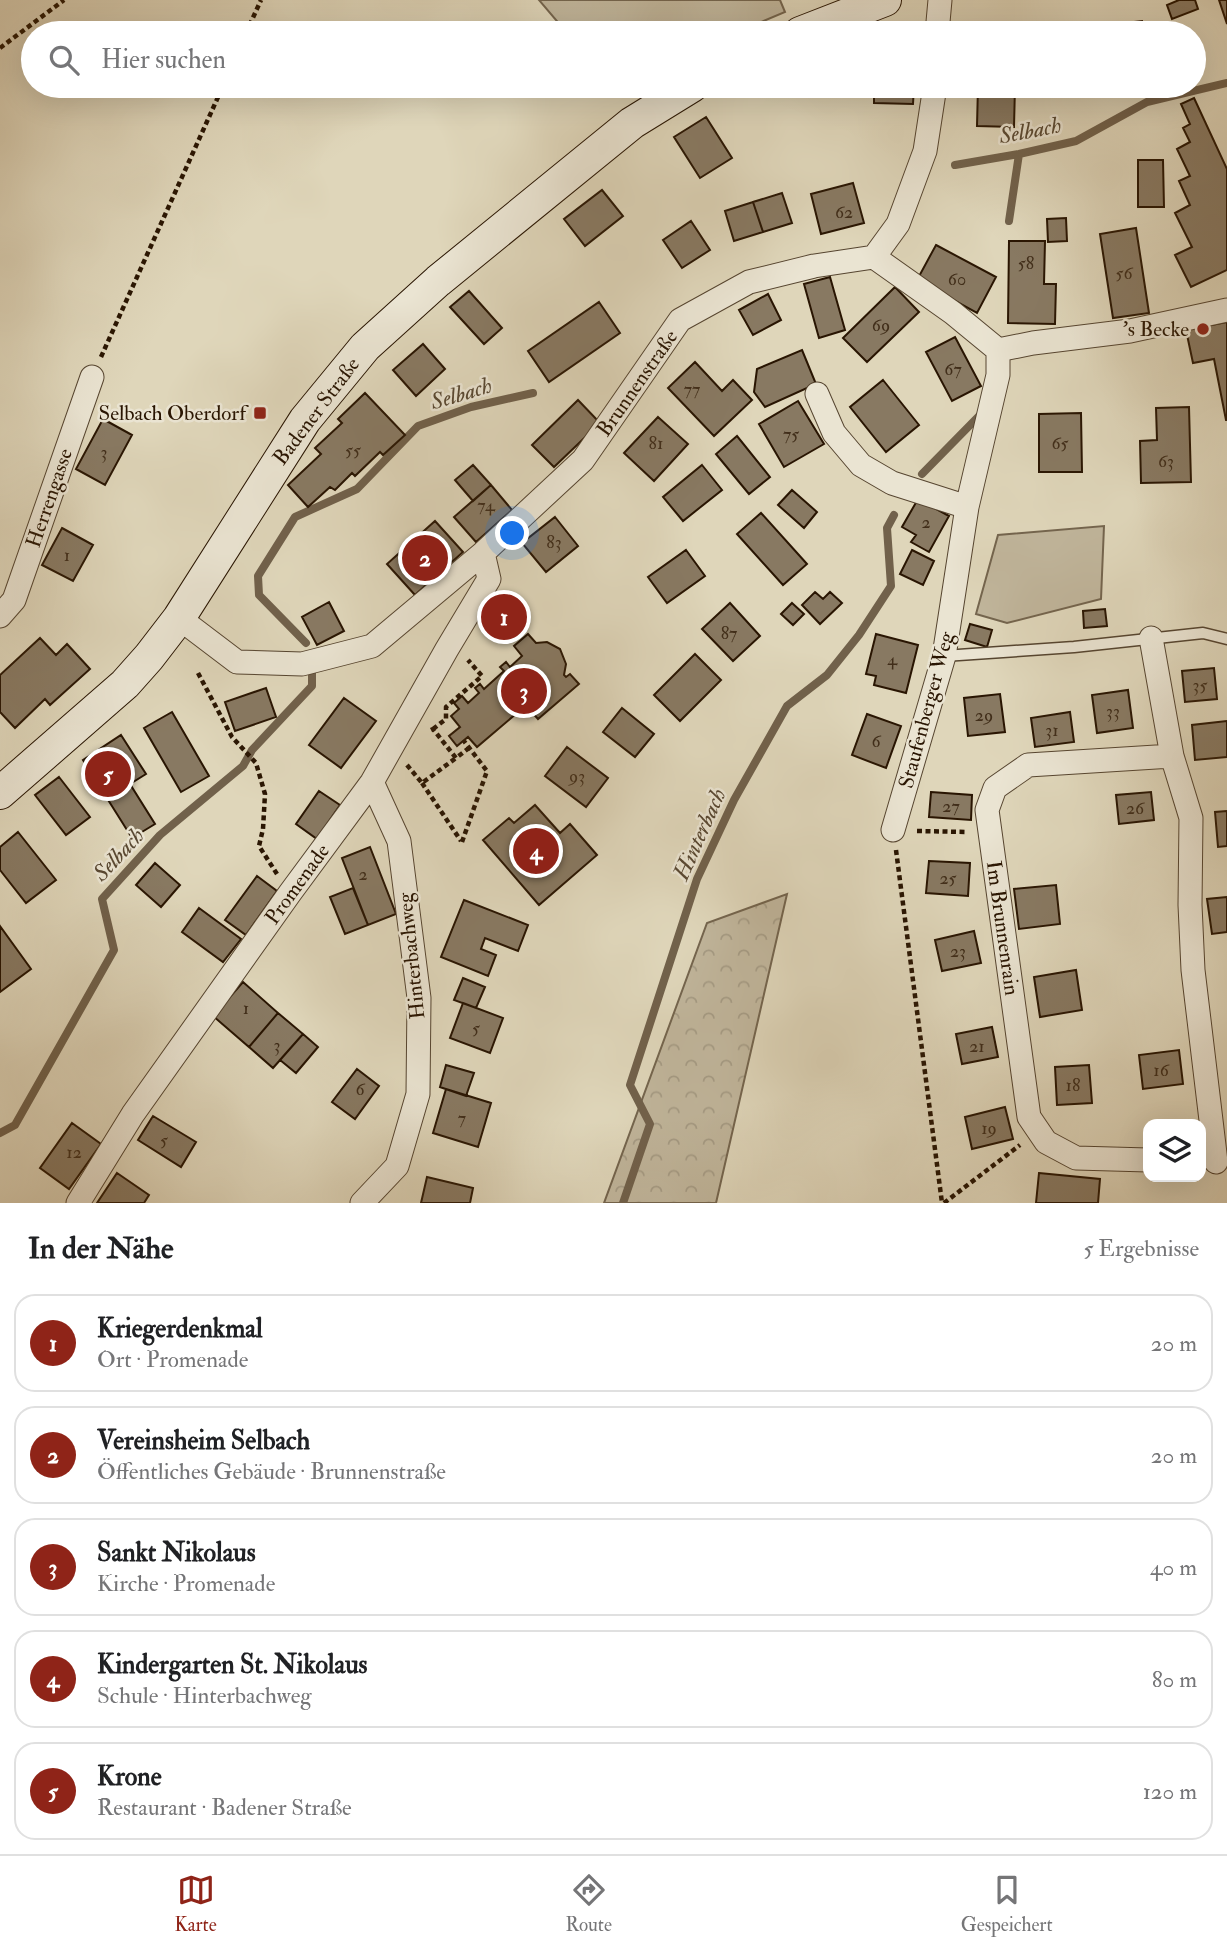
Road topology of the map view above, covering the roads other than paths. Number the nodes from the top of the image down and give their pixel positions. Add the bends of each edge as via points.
1 (886, 0) edge
2 (940, 0) edge
3 (831, 21) edge
4 (938, 21) edge
5 (673, 98) edge
6 (933, 98) edge
7 (874, 257) junction
8 (1227, 310) edge
9 (998, 350) junction
10 (92, 377) road end
11 (817, 394) dead end
12 (967, 506) junction
13 (484, 553) junction
14 (0, 616) edge
15 (179, 618) junction
16 (1151, 638) junction
17 (1227, 639) edge
18 (944, 656) junction
19 (1172, 756) junction
20 (372, 782) junction
21 (0, 793) edge
22 (893, 830) road end
23 (1143, 1160) edge
24 (1215, 1162) edge
25 (78, 1203) edge
26 (362, 1203) edge

1 - 3 main road
2 - 4 street
5 - 15 main road, Badener Straße via 632,123 365,346 304,419
6 - 7 street via 925,151 898,224
7 - 9 street
7 - 13 street, Brunnenstraße via 749,282 680,320 583,460
8 - 9 street via 1130,331
9 - 12 street, Staufenberger Weg via 998,375
10 - 14 street, Herrengasse via 13,600
11 - 12 street via 834,433 861,465 892,483
12 - 18 street, Staufenberger Weg
13 - 15 street, Brunnenstraße via 372,646 302,664 237,662
13 - 20 street, Promenade via 489,579 447,649 405,736
15 - 21 main road, Badener Straße via 125,684
16 - 17 lane via 1203,633
16 - 18 lane
16 - 19 street
18 - 22 street, Staufenberger Weg
19 - 23 street, Im Brunnenrain via 1028,765 995,788 987,810 1029,1117 1046,1142 1076,1158
19 - 24 street via 1191,818 1193,970
20 - 25 street, Promenade via 133,1114
20 - 26 street, Hinterbachweg via 399,841 419,998 418,1094 397,1166

